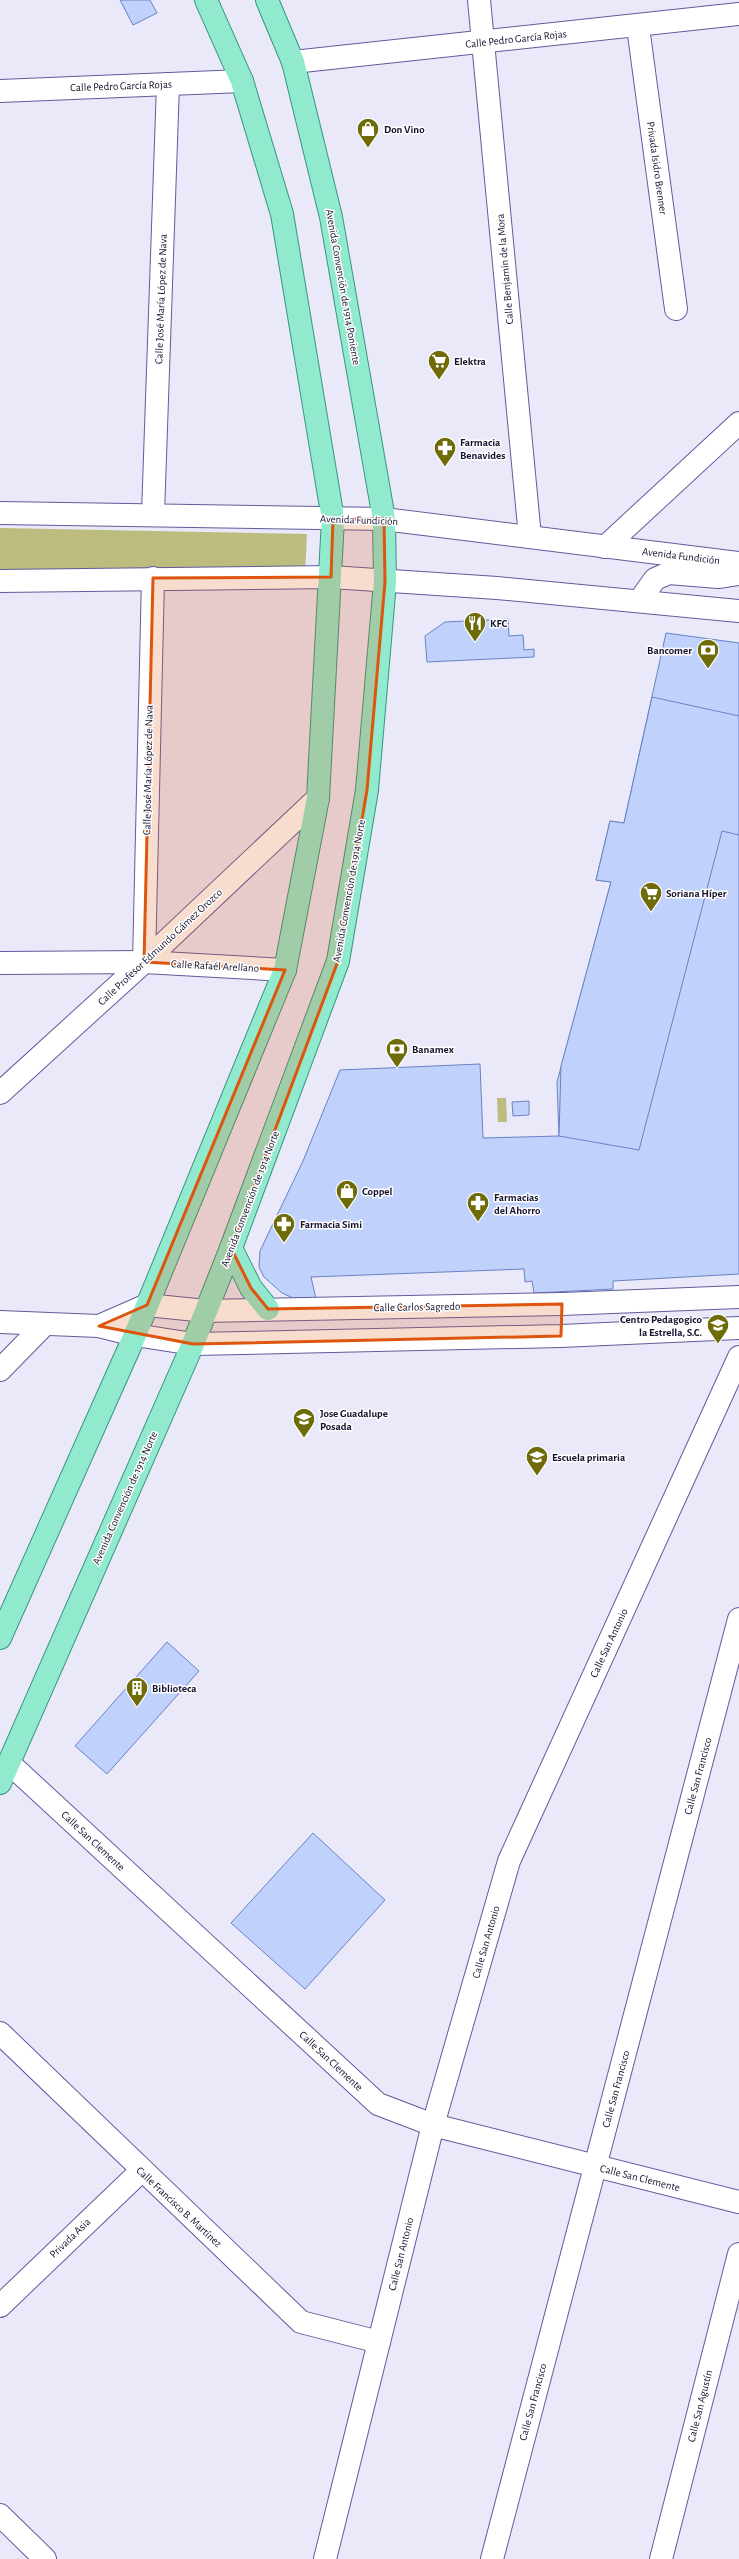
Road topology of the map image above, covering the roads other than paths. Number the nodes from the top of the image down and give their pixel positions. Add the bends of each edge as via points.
1 (206, 0) edge
2 (267, 0) edge
3 (479, 0) edge
4 (739, 14) edge
5 (638, 27) junction
6 (483, 42) junction
7 (293, 62) junction
8 (242, 82) junction
9 (168, 84) junction
10 (0, 91) edge
11 (676, 309) dead end
12 (739, 423) edge
13 (0, 513) edge
14 (153, 514) junction
15 (333, 519) junction
16 (384, 519) junction
17 (530, 537) junction
18 (605, 546) junction
19 (739, 563) edge
20 (739, 574) edge
21 (331, 577) junction
22 (153, 578) junction
23 (0, 581) edge
24 (385, 582) junction
25 (640, 600) junction
26 (739, 611) edge
27 (318, 798) junction
28 (144, 962) junction
29 (0, 963) edge
30 (285, 970) junction
31 (0, 1093) edge
32 (231, 1248) junction
33 (739, 1296) edge
34 (562, 1304) junction
35 (147, 1305) junction
36 (268, 1309) junction
37 (206, 1311) junction
38 (0, 1322) edge
39 (45, 1324) junction
40 (99, 1326) junction
41 (739, 1328) edge
42 (135, 1335) junction
43 (561, 1336) junction
44 (193, 1344) junction
45 (739, 1357) edge
46 (0, 1370) edge
47 (739, 1619) edge
48 (0, 1638) edge
49 (9, 1763) junction
50 (0, 1784) edge
51 (0, 2033) edge
52 (433, 2125) junction
53 (595, 2167) junction
54 (141, 2170) junction
55 (739, 2202) edge
56 (739, 2254) edge
57 (0, 2306) edge
58 (380, 2342) junction
59 (0, 2515) edge
60 (45, 2559) edge
61 (325, 2559) edge
62 (492, 2559) edge
63 (660, 2559) edge

1 - 8 main road
2 - 7 main road, Avenida Convención de 1914 Poniente
3 - 6 street, Calle Benjamín de la Mora
4 - 5 street, Calle Pedro García Rojas
5 - 6 street, Calle Pedro García Rojas
5 - 11 street, Privada Isidro Brenner
6 - 7 street, Calle Pedro García Rojas
6 - 17 street, Calle Benjamín de la Mora
7 - 16 main road, Avenida Convención de 1914 Poniente via 331,217
8 - 9 street, Calle Pedro García Rojas
8 - 15 main road via 282,214
9 - 10 street, Calle Pedro García Rojas
9 - 14 street, Calle José María López de Nava
12 - 18 street
13 - 14 street, Avenida Fundición
14 - 15 street, Avenida Fundición
15 - 16 street, Avenida Fundición
15 - 21 main road
16 - 17 street, Avenida Fundición
16 - 24 main road, Avenida Convención de 1914 Poniente
17 - 18 street, Avenida Fundición
18 - 19 street, Avenida Fundición
20 - 25 street via 718,577 669,573 655,579
21 - 22 street
21 - 24 street
21 - 27 main road
22 - 23 street
22 - 28 street, Calle José María López de Nava
24 - 25 street
24 - 32 main road, Avenida Convención de 1914 Norte via 367,790 338,961
25 - 26 street
27 - 28 street, Calle Profesor Edmundo Gámez Orozco
27 - 30 main road
28 - 29 street, Calle Rafaél Arellano
28 - 30 street, Calle Rafaél Arellano
28 - 31 street, Calle Profesor Edmundo Gámez Orozco
30 - 35 main road
32 - 36 main road via 251,1288
32 - 37 main road, Avenida Convención de 1914 Norte
33 - 34 street, Calle Carlos Sagredo
34 - 36 street, Calle Carlos Sagredo
34 - 43 street
35 - 37 street, Calle Carlos Sagredo
35 - 40 street, Calle Carlos Sagredo
35 - 42 main road
36 - 37 street, Calle Carlos Sagredo
37 - 44 main road, Avenida Convención de 1914 Norte
38 - 39 street, Calle Carlos Sagredo
39 - 40 street, Calle Carlos Sagredo
39 - 46 street
40 - 42 street, Calle Carlos Sagredo
41 - 43 street, Calle Carlos Sagredo
42 - 44 street, Calle Carlos Sagredo
42 - 48 main road
43 - 44 street, Calle Carlos Sagredo
44 - 49 main road, Avenida Convención de 1914 Norte
45 - 52 street, Calle San Antonio via 509,1861
47 - 53 street, Calle San Francisco
49 - 50 main road, Avenida Convención de 1914 Norte
49 - 52 street, Calle San Clemente via 378,2104
51 - 54 street, Calle Francisco B. Martínez
52 - 53 street, Calle San Clemente
52 - 58 street, Calle San Antonio
53 - 55 street, Calle San Clemente
53 - 62 street, Calle San Francisco
54 - 57 street, Privada Asia
54 - 58 street, Calle Francisco B. Martínez via 301,2322
56 - 63 street, Calle San Agustín
58 - 61 street, Calle San Antonio
59 - 60 street

